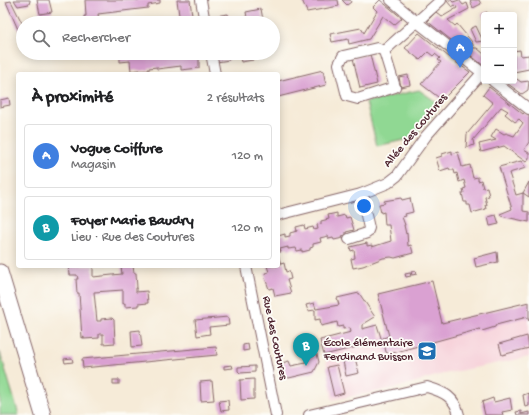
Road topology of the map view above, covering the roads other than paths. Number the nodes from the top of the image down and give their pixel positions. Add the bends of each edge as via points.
1 (201, 0) edge
2 (391, 0) edge
3 (441, 0) edge
4 (204, 16) edge
5 (416, 22) junction
6 (384, 51) junction
7 (212, 60) edge
8 (481, 71) edge
9 (215, 72) edge
10 (481, 75) edge
11 (497, 84) edge
12 (529, 109) edge
13 (362, 194) junction
14 (280, 214) edge
15 (349, 239) dead end
16 (246, 268) edge
17 (0, 272) edge
18 (43, 415) edge
19 (276, 415) edge
20 (309, 415) edge
21 (459, 415) edge

1 - 4 street
2 - 5 street
3 - 5 street
5 - 6 street
5 - 8 street
6 - 6 street via 395,87 358,99 347,96 339,64 342,56 377,48
7 - 9 street
10 - 13 street, Allée des Coutures via 426,136 397,176 388,183
11 - 12 street
13 - 14 street, Allée des Coutures
13 - 15 street via 369,228 367,233
16 - 19 street, Rue des Coutures
17 - 18 main road
20 - 21 street via 427,387 445,393 457,405

